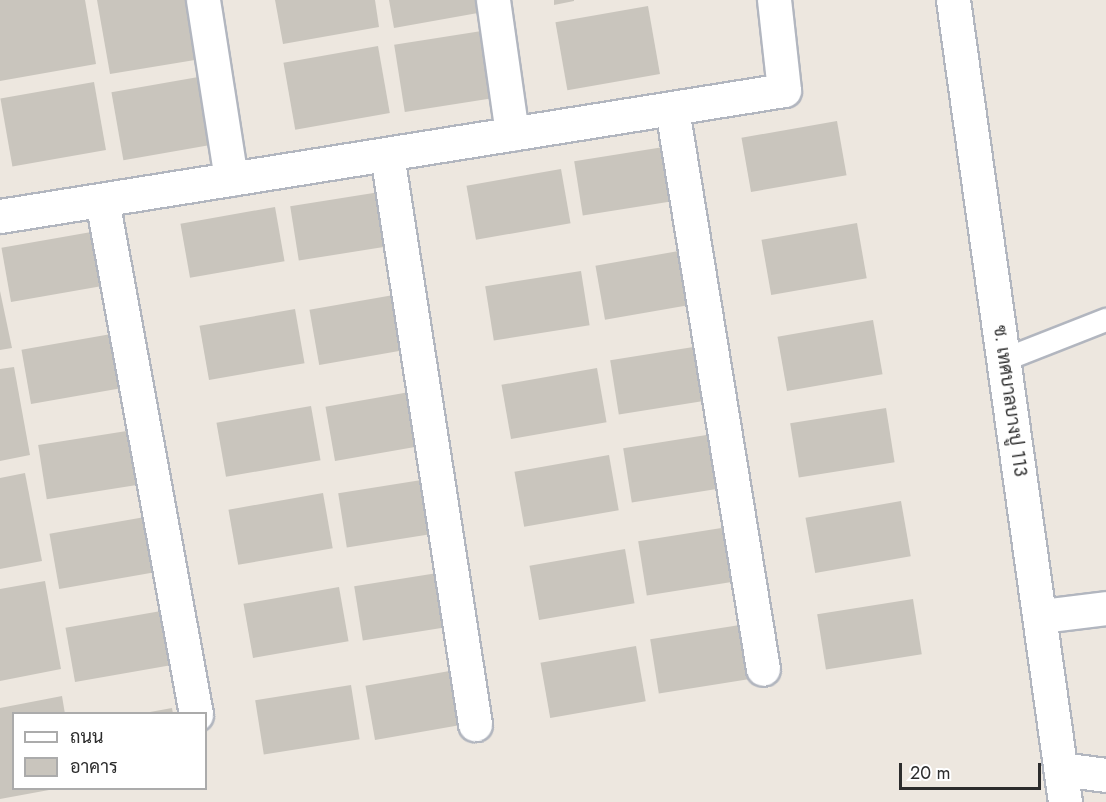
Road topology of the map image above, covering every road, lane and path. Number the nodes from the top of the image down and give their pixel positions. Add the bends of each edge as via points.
1 (203, 0) edge
2 (493, 0) edge
3 (774, 0) edge
4 (953, 0) edge
5 (672, 109) junction
6 (512, 134) junction
7 (387, 154) junction
8 (231, 179) junction
9 (102, 200) junction
10 (0, 216) edge
11 (1106, 320) edge
12 (1004, 360) junction
13 (1106, 608) edge
14 (1041, 616) junction
15 (763, 669) dead end
16 (196, 712) edge
17 (475, 724) dead end
18 (1061, 769) junction
19 (1106, 775) edge
20 (1065, 802) edge

1 - 8 street
2 - 6 street
3 - 5 street via 784,90
4 - 12 street, ซ. เทศบาลบางปู 113
5 - 6 street
5 - 15 street
6 - 7 street
7 - 8 street
7 - 17 street
8 - 9 street
9 - 10 street
9 - 16 street
11 - 12 lane
12 - 14 street, ซ. เทศบาลบางปู 113
13 - 14 street
14 - 18 street, ซ. เทศบาลบางปู 113
18 - 19 street
18 - 20 street, ซ. เทศบาลบางปู 113

